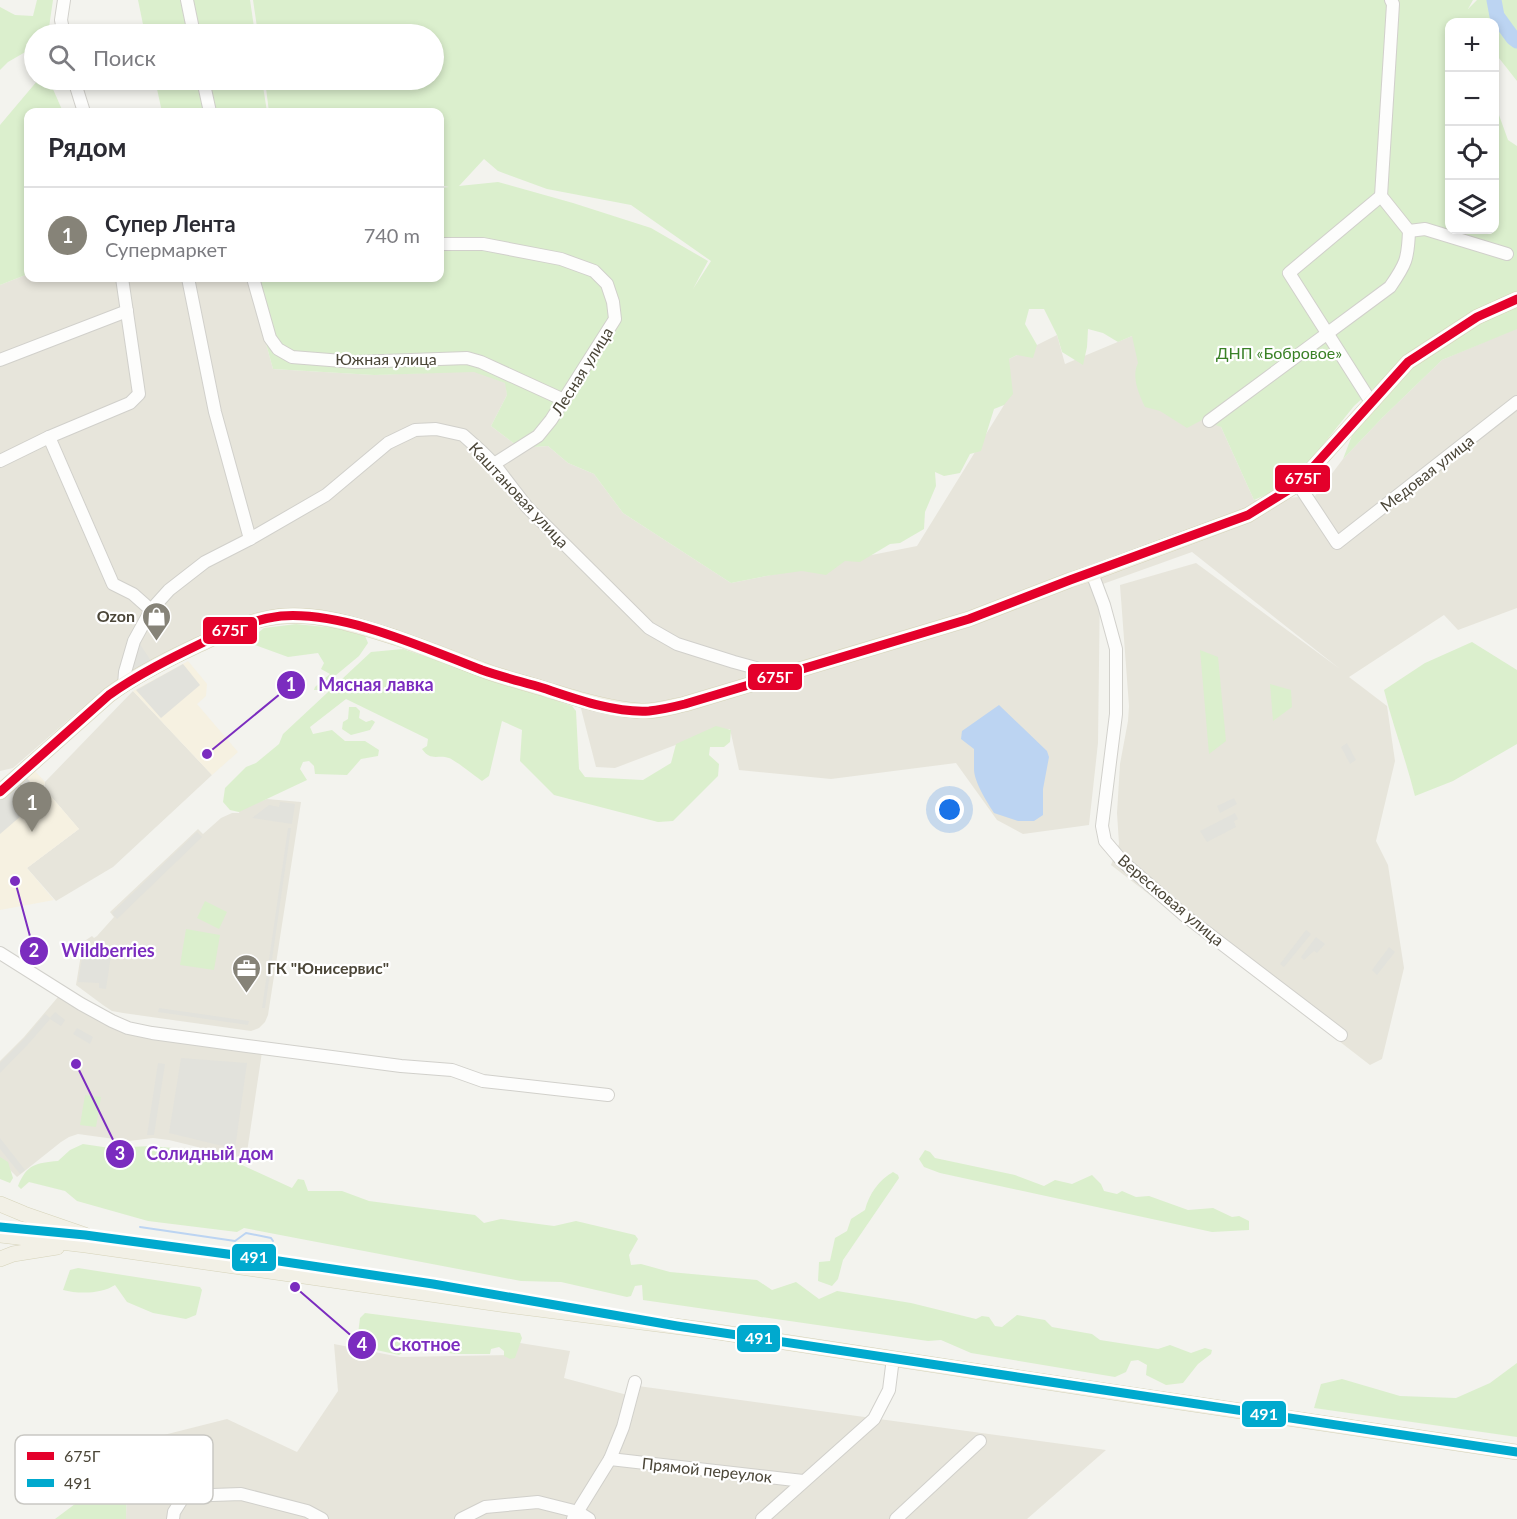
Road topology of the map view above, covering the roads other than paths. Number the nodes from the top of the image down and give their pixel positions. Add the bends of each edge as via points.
1 (64, 0) edge
2 (187, 0) edge
3 (1391, 0) edge
4 (62, 24) edge
5 (192, 24) edge
6 (77, 90) edge
7 (205, 90) edge
8 (83, 108) edge
9 (209, 108) edge
10 (1381, 196) junction
11 (1410, 231) junction
12 (444, 244) edge
13 (1507, 254) dead end
14 (123, 282) edge
15 (189, 282) edge
16 (254, 282) edge
17 (1517, 299) edge
18 (127, 311) junction
19 (1328, 333) junction
20 (0, 360) edge
21 (564, 400) junction
22 (1371, 402) junction
23 (1517, 402) edge
24 (1209, 421) dead end
25 (49, 437) junction
26 (0, 461) edge
27 (494, 464) junction
28 (1298, 484) junction
29 (250, 539) junction
30 (1092, 573) junction
31 (151, 610) junction
32 (767, 678) junction
33 (124, 685) junction
34 (0, 792) edge
35 (0, 953) edge
36 (1341, 1035) dead end
37 (608, 1095) dead end
38 (0, 1204) edge
39 (0, 1227) edge
40 (0, 1235) edge
41 (86, 1240) junction
42 (0, 1259) edge
43 (893, 1358) junction
44 (635, 1382) dead end
45 (980, 1441) dead end
46 (1517, 1452) edge
47 (610, 1459) junction
48 (803, 1481) junction
49 (213, 1495) edge
50 (179, 1504) edge
51 (580, 1517) edge
52 (173, 1519) edge
53 (322, 1519) edge
54 (461, 1519) edge
55 (762, 1519) edge
56 (896, 1519) edge

1 - 4 street
2 - 5 street
3 - 10 street
6 - 8 street
7 - 9 street
10 - 11 street
10 - 19 street via 1289,273
11 - 13 street via 1425,229
11 - 19 street via 1403,268 1390,287
12 - 21 street, Лесная улица via 483,244 561,259 594,271 607,284 615,319
14 - 18 street
15 - 29 street via 215,412
16 - 21 street, Южная улица via 270,338 278,350 292,357 356,362 467,358
17 - 22 main road via 1477,316 1408,362
18 - 20 street
18 - 25 street via 140,394 130,403
19 - 22 street
19 - 24 street
21 - 27 street, Лесная улица via 538,436
22 - 28 main road
23 - 28 street, Медовая улица via 1337,543
25 - 26 street
25 - 31 street via 113,584 133,594
27 - 29 street, Каштановая улица via 463,435 436,429 415,430 388,443 326,495
27 - 32 street, Каштановая улица via 527,507 650,628 677,644 756,668
28 - 30 main road via 1248,515
29 - 31 street, Каштановая улица via 205,562
30 - 32 main road via 969,619
30 - 36 street, Вересковая улица via 1116,649 1116,714 1102,826 1106,841 1122,861 1184,915
31 - 33 street, Каштановая улица via 134,640
32 - 33 main road via 686,704 642,712 595,704 496,674 369,628 337,620 287,616 242,626
33 - 34 main road
35 - 37 street via 81,1004 128,1028 452,1070 483,1080
38 - 41 main road
39 - 41 main road
40 - 41 main road
41 - 42 main road
41 - 43 main road via 507,1305
43 - 46 main road
43 - 48 street via 889,1390 876,1416
44 - 47 street
45 - 56 street
47 - 48 street, Прямой переулок
47 - 51 street
48 - 55 street
49 - 53 street via 241,1494 307,1511
50 - 52 street
51 - 54 street via 538,1502 485,1507

